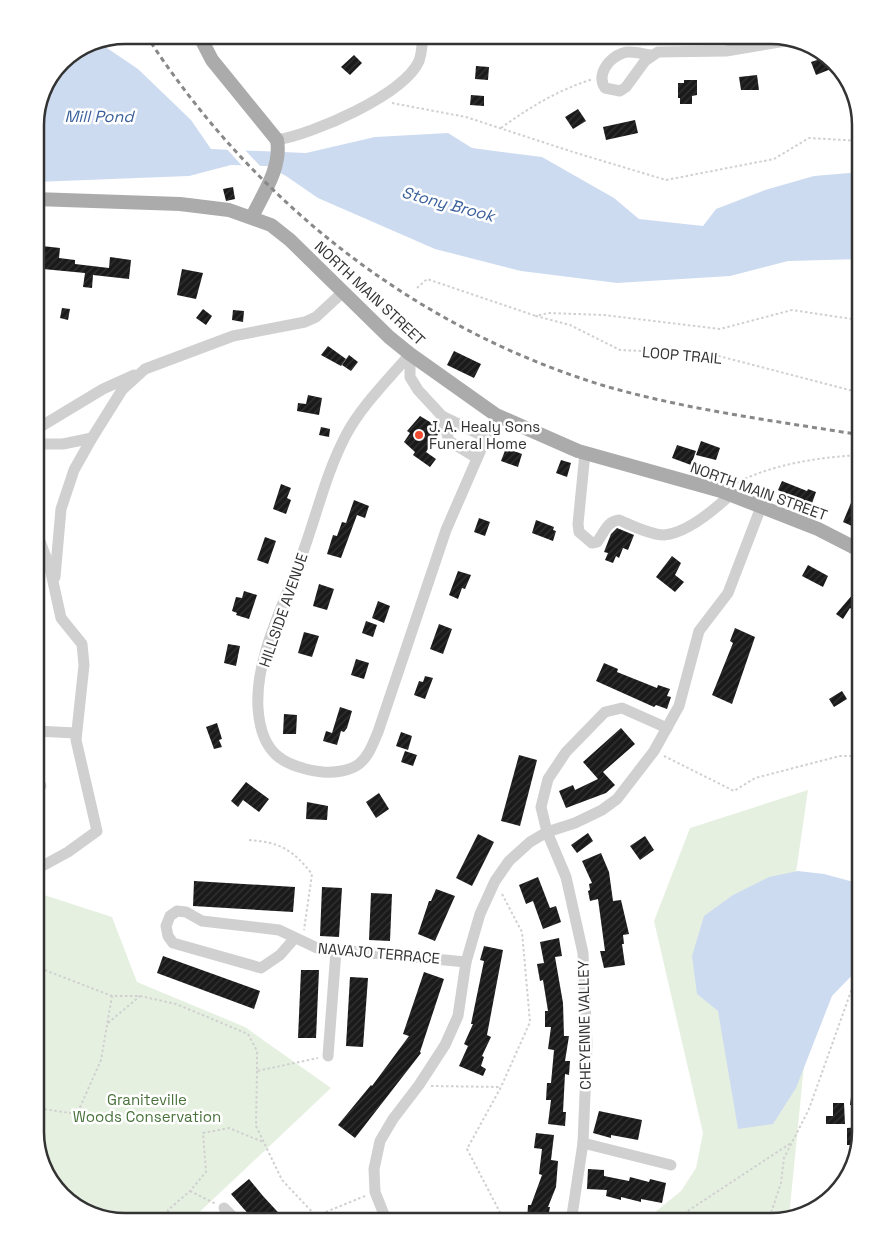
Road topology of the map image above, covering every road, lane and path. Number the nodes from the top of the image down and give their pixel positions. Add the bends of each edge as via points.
1 (203, 44) edge
2 (422, 44) edge
3 (768, 44) edge
4 (651, 55) junction
5 (602, 76) junction
6 (377, 100) junction
7 (501, 129) junction
8 (852, 140) edge
9 (278, 145) junction
10 (44, 199) edge
11 (252, 217) junction
12 (417, 288) dead end
13 (342, 292) junction
14 (536, 316) junction
15 (852, 319) edge
16 (410, 354) junction
17 (145, 369) junction
18 (852, 391) edge
19 (496, 415) junction
20 (442, 416) junction
21 (44, 425) edge
22 (485, 437) junction
23 (92, 438) junction
24 (44, 444) edge
25 (585, 453) junction
26 (852, 456) edge
27 (477, 458) junction
28 (726, 493) junction
29 (761, 507) junction
30 (852, 546) edge
31 (44, 552) edge
32 (54, 587) junction
33 (667, 728) junction
34 (44, 731) edge
35 (76, 733) junction
36 (654, 751) junction
37 (852, 756) edge
38 (547, 832) junction
39 (249, 840) dead end
40 (44, 865) edge
41 (495, 881) junction
42 (298, 941) junction
43 (336, 951) junction
44 (466, 962) junction
45 (44, 970) edge
46 (852, 988) edge
47 (112, 996) junction
48 (140, 996) junction
49 (107, 1024) junction
50 (328, 1056) joint
51 (257, 1071) junction
52 (419, 1085) junction
53 (501, 1087) junction
54 (44, 1110) edge
55 (263, 1142) junction
56 (792, 1142) junction
57 (583, 1143) junction
58 (671, 1165) dead end
59 (190, 1191) junction
60 (375, 1192) junction
61 (224, 1208) joint
62 (168, 1213) edge
63 (229, 1213) edge
64 (313, 1213) edge
65 (323, 1213) edge
66 (383, 1213) edge
67 (500, 1213) edge
68 (571, 1213) edge
69 (685, 1213) edge
70 (771, 1213) edge

1 - 9 main road
2 - 6 street via 414,68 395,88
3 - 4 street via 726,51 668,50
4 - 5 street via 624,52 604,66
4 - 5 street via 620,91 605,88
5 - 7 path via 565,88 526,110
6 - 7 path via 466,117
6 - 9 street
7 - 8 path via 666,180 774,159 809,138
9 - 11 main road via 272,174
10 - 11 main road, NORTH MAIN STREET via 180,204 229,210
11 - 13 main road, NORTH MAIN STREET via 280,232
12 - 14 path, LOOP TRAIL via 427,279
13 - 16 main road, NORTH MAIN STREET
13 - 17 street via 316,317 305,322 233,336
14 - 15 path, LOOP TRAIL via 548,313 604,315 720,329 792,310
14 - 18 path, LOOP TRAIL via 570,325 620,350 711,354
16 - 19 main road, NORTH MAIN STREET
16 - 20 street via 410,377
16 - 27 street, HILLSIDE AVENUE via 347,434 321,490 305,549 270,640 262,669 258,710 267,743 283,762 305,770 334,772 354,768 368,753 378,732 446,530
17 - 21 street via 103,389
17 - 23 street via 122,390
19 - 22 street, HILLSIDE AVENUE
19 - 25 main road, NORTH MAIN STREET
20 - 22 street
20 - 27 street via 449,441
22 - 27 street, HILLSIDE AVENUE
23 - 24 street
23 - 32 street via 74,470 61,509
25 - 28 main road, NORTH MAIN STREET
25 - 28 street via 578,524 579,532 592,543 597,542 614,520 663,535 674,531 710,514
26 - 28 path via 797,463 751,476
28 - 29 main road, NORTH MAIN STREET
29 - 30 main road, NORTH MAIN STREET
29 - 33 street via 728,593 699,631 679,706
31 - 32 street
32 - 35 street via 61,618 82,644 84,665
33 - 36 street
33 - 38 street, CHEYENNE VALLEY via 622,708 605,712 566,752 548,779 541,807
34 - 35 street
35 - 40 street via 83,781 97,831
36 - 37 path via 734,792 755,778 840,756
36 - 38 street via 617,799 575,823
38 - 41 street via 509,861
38 - 57 street, CHEYENNE VALLEY via 566,877 582,953 587,1045
39 - 42 path via 268,841 296,854 312,874
41 - 44 street via 480,914
41 - 53 path via 522,932 530,1022
42 - 42 street, NAVAJO TERRACE via 280,930 202,921 186,912 177,911 170,916 166,926 173,943 261,968
42 - 43 street, NAVAJO TERRACE
43 - 44 street, NAVAJO TERRACE
43 - 50 street
44 - 52 street via 458,1016 445,1045
45 - 47 path
46 - 56 path via 809,1109
47 - 48 path
47 - 49 path
48 - 49 path
48 - 51 path via 176,1004 248,1034 257,1051
49 - 54 path via 101,1060 77,1114
50 - 51 path
51 - 55 path via 256,1126
52 - 53 path
52 - 60 street via 380,1141 374,1169
53 - 67 path via 467,1149
55 - 59 path via 230,1128 203,1133 206,1172
55 - 64 path via 282,1180
56 - 69 path
56 - 70 path via 784,1158 781,1183
57 - 58 street
57 - 68 street, CHEYENNE VALLEY
59 - 61 path
59 - 62 path
60 - 65 path
60 - 66 street
61 - 63 street

